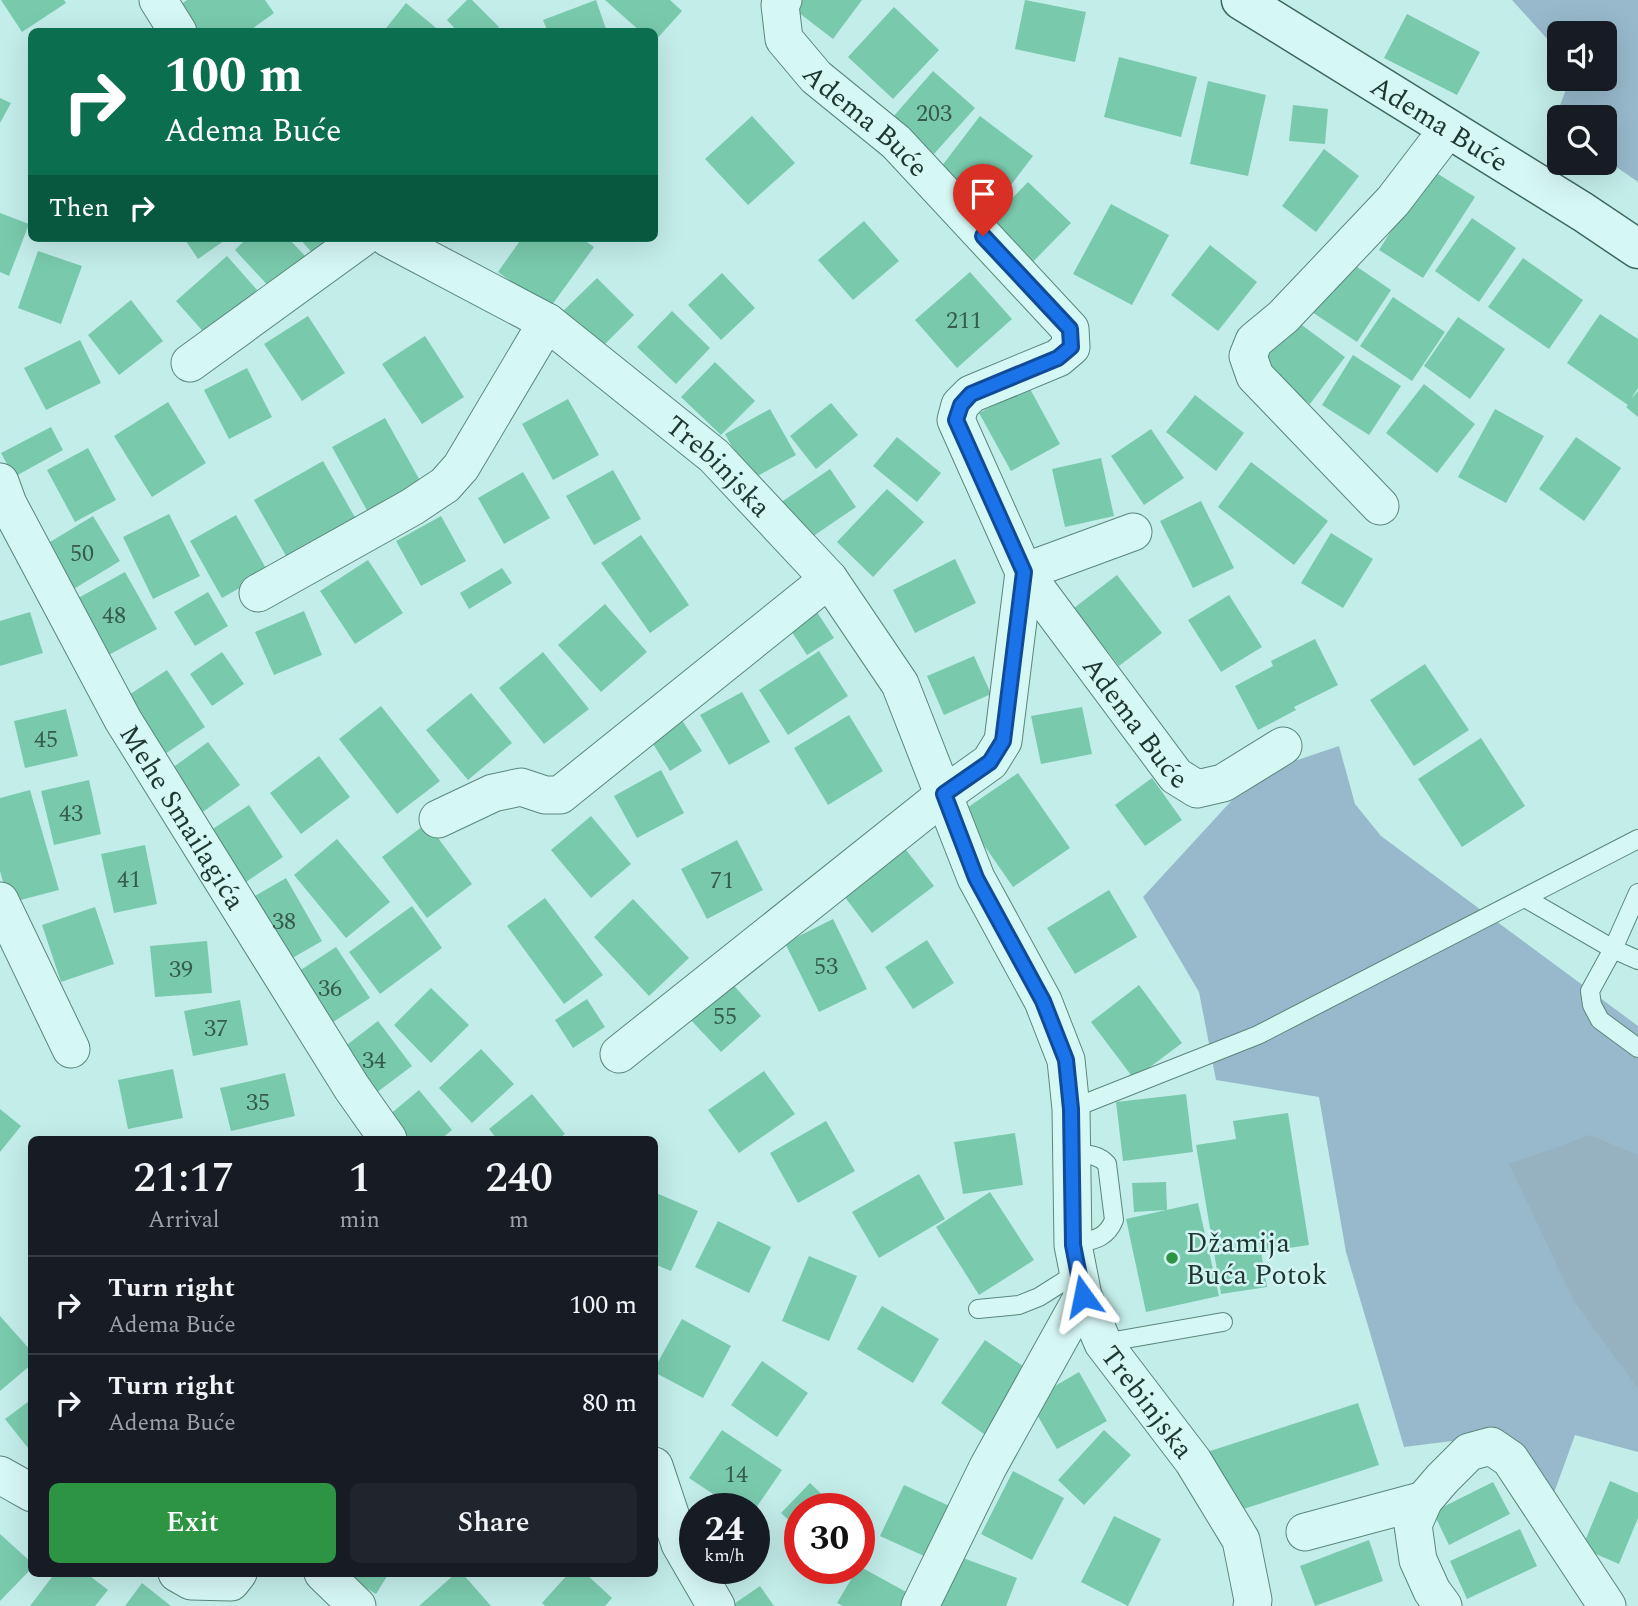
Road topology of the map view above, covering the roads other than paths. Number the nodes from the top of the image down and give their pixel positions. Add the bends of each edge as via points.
1 (158, 0) edge
2 (783, 0) edge
3 (1241, 0) edge
4 (176, 28) edge
5 (1448, 128) junction
6 (356, 242) edge
7 (396, 242) edge
8 (1638, 250) edge
9 (547, 322) junction
10 (190, 363) dead end
11 (0, 482) edge
12 (1380, 506) dead end
13 (1133, 532) dead end
14 (1024, 572) junction
15 (830, 579) junction
16 (258, 593) dead end
17 (1283, 746) dead end
18 (944, 794) junction
19 (438, 819) dead end
20 (1638, 839) edge
21 (1638, 893) edge
22 (1525, 898) junction
23 (0, 901) edge
24 (1614, 949) junction
25 (1638, 960) edge
26 (1638, 1048) edge
27 (71, 1049) dead end
28 (619, 1054) dead end
29 (1071, 1109) junction
30 (386, 1136) edge
31 (1078, 1271) junction
32 (978, 1309) dead end
33 (1223, 1322) dead end
34 (1103, 1343) junction
35 (0, 1475) edge
36 (658, 1478) edge
37 (28, 1491) edge
38 (1424, 1500) junction
39 (1305, 1532) dead end
40 (184, 1577) edge
41 (235, 1577) edge
42 (327, 1577) edge
43 (358, 1606) edge
44 (716, 1606) edge
45 (920, 1606) edge
46 (1252, 1606) edge
47 (1443, 1606) edge
48 (1606, 1606) edge

1 - 4 street
2 - 14 street, Adema Buće via 784,39 816,77 897,142 1070,329 1071,347 1058,358 971,394 956,420
3 - 5 street, Adema Buće
5 - 8 street, Adema Buće
5 - 12 street via 1393,201 1283,317 1254,341 1248,356 1255,376
6 - 10 street
7 - 9 street, Trebinjska
9 - 15 street, Trebinjska via 714,456
9 - 16 street via 461,467 445,485
11 - 30 street, Mehe Smailagića via 123,720
13 - 14 street
14 - 17 street, Adema Buće via 1176,776 1198,789 1223,783
14 - 18 street via 1003,741 990,762
15 - 18 street, Trebinjska via 901,684
15 - 19 street via 560,794 521,788 493,793
18 - 28 street
18 - 29 street, Trebinjska via 976,878 1043,1001 1066,1060
20 - 22 lane
21 - 24 lane
22 - 24 lane
22 - 29 lane via 1258,1035
23 - 27 street
24 - 25 lane
24 - 26 lane via 1590,991 1592,1005 1600,1020
29 - 31 street, Trebinjska
31 - 32 lane via 1019,1305
31 - 34 street, Trebinjska
31 - 45 street
33 - 34 lane
34 - 46 street, Trebinjska via 1193,1461 1241,1539
35 - 37 street
36 - 44 street via 680,1544
38 - 39 street
38 - 47 street via 1413,1525 1418,1560
38 - 48 street via 1469,1452 1490,1446 1510,1459
40 - 41 street via 231,1582
42 - 43 street

